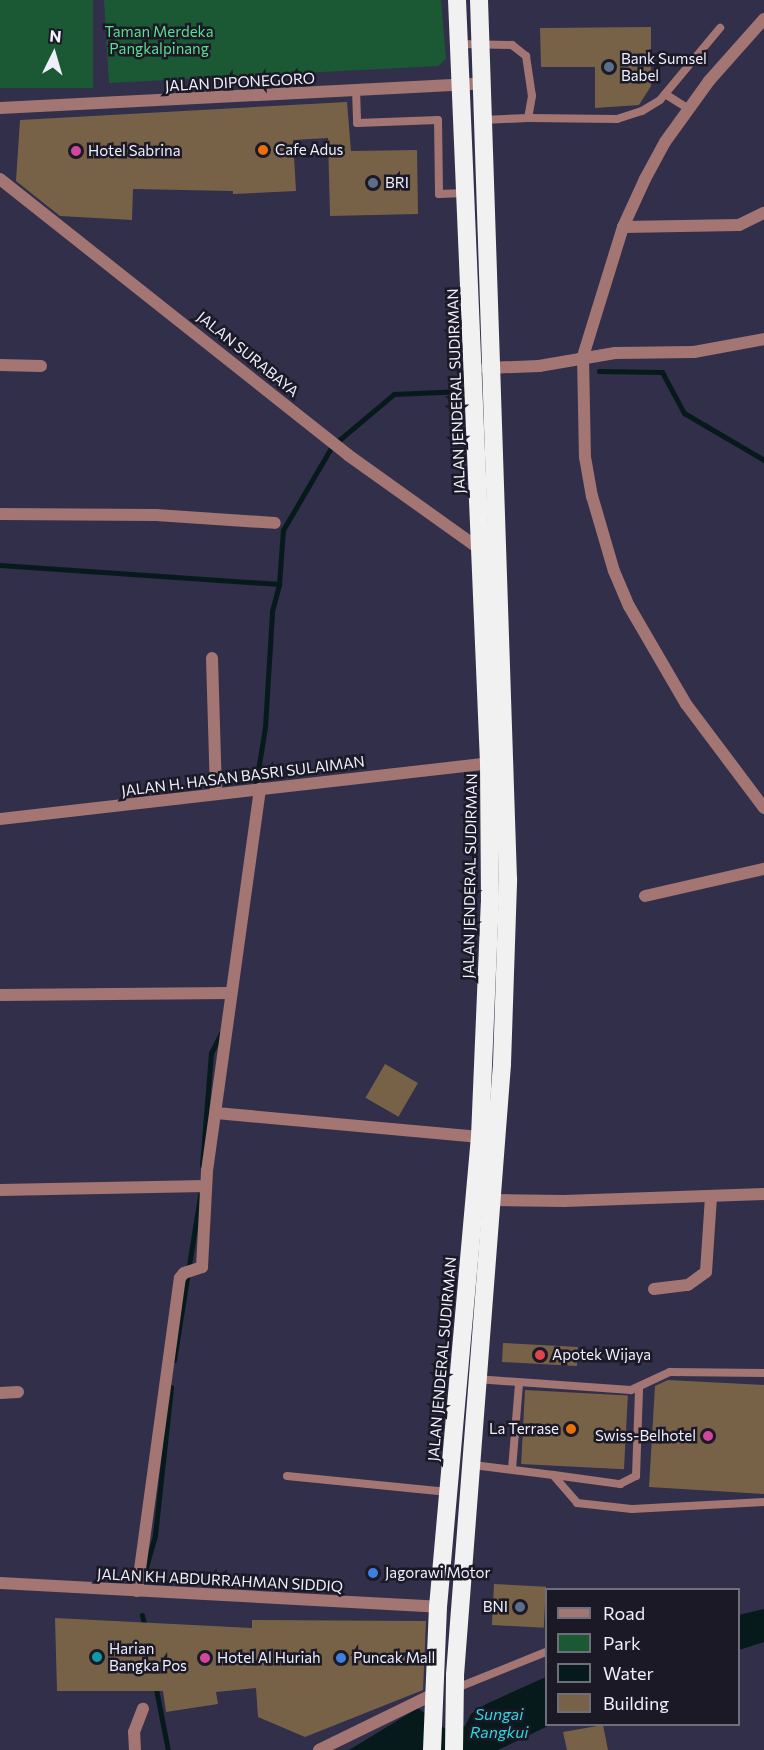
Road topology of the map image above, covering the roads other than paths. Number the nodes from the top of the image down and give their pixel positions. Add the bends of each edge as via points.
1 (457, 0) edge
2 (479, 0) edge
3 (764, 19) edge
4 (720, 28) dead end
5 (480, 43) junction
6 (458, 44) junction
7 (481, 84) junction
8 (460, 85) junction
9 (356, 90) junction
10 (664, 94) junction
11 (0, 108) edge
12 (689, 109) junction
13 (528, 118) junction
14 (483, 120) junction
15 (0, 179) edge
16 (465, 193) junction
17 (764, 213) edge
18 (623, 227) junction
19 (764, 339) edge
20 (583, 356) junction
21 (0, 365) edge
22 (41, 366) dead end
23 (474, 367) junction
24 (494, 368) junction
25 (0, 514) edge
26 (275, 523) dead end
27 (480, 549) junction
28 (212, 658) dead end
29 (489, 763) junction
30 (255, 789) junction
31 (216, 793) junction
32 (764, 808) edge
33 (0, 819) edge
34 (764, 869) edge
35 (645, 896) dead end
36 (225, 992) junction
37 (0, 995) edge
38 (216, 1113) junction
39 (480, 1137) junction
40 (200, 1186) junction
41 (0, 1190) edge
42 (764, 1194) edge
43 (711, 1196) junction
44 (493, 1200) junction
45 (654, 1289) dead end
46 (764, 1373) edge
47 (458, 1377) junction
48 (480, 1379) junction
49 (519, 1384) junction
50 (639, 1388) junction
51 (18, 1392) dead end
52 (0, 1393) edge
53 (473, 1466) junction
54 (512, 1469) junction
55 (553, 1475) junction
56 (287, 1476) dead end
57 (448, 1492) junction
58 (764, 1502) edge
59 (0, 1583) edge
60 (137, 1591) junction
61 (438, 1606) junction
62 (545, 1652) edge
63 (454, 1689) junction
64 (431, 1704) junction
65 (143, 1709) dead end
66 (135, 1750) edge
67 (319, 1750) edge
68 (432, 1750) edge
69 (454, 1750) edge

1 - 6 highway, JALAN JENDERAL SUDIRMAN
2 - 5 highway
3 - 12 street
4 - 10 lane
5 - 6 lane
5 - 7 highway
5 - 13 lane via 512,45 526,56 532,96
6 - 8 highway, JALAN JENDERAL SUDIRMAN
7 - 8 street, JALAN DIPONEGORO
7 - 14 highway
8 - 9 street, JALAN DIPONEGORO
8 - 16 highway, JALAN JENDERAL SUDIRMAN
9 - 11 street, JALAN DIPONEGORO
9 - 16 lane via 357,123 438,120 439,194
10 - 12 lane
10 - 13 lane via 642,111 617,118
12 - 18 street via 665,142
13 - 14 lane
14 - 24 highway
15 - 27 street, JALAN SURABAYA via 348,455
16 - 23 highway, JALAN JENDERAL SUDIRMAN
17 - 18 street via 739,225
18 - 20 street
19 - 20 street via 677,351
20 - 24 street via 539,366
20 - 32 street via 585,457 592,496 628,606 686,704
21 - 22 street
23 - 24 street
23 - 27 highway, JALAN JENDERAL SUDIRMAN
24 - 44 highway via 508,879
25 - 26 street via 156,515
27 - 29 highway, JALAN JENDERAL SUDIRMAN
28 - 31 street
29 - 30 street, JALAN H. HASAN BASRI SULAIMAN
29 - 39 highway, JALAN JENDERAL SUDIRMAN via 490,903
30 - 31 street, JALAN H. HASAN BASRI SULAIMAN
30 - 36 street
31 - 33 street, JALAN H. HASAN BASRI SULAIMAN
34 - 35 street
36 - 37 street
36 - 38 street
38 - 39 street
38 - 40 street
39 - 47 highway, JALAN JENDERAL SUDIRMAN
40 - 41 street
40 - 60 street via 203,1262 197,1271 184,1273
42 - 43 street
43 - 44 street
43 - 45 street via 706,1272 688,1285
44 - 48 highway
46 - 50 lane via 660,1373
47 - 48 lane
47 - 57 highway, JALAN JENDERAL SUDIRMAN
48 - 49 lane
48 - 53 highway
49 - 50 lane
49 - 54 lane
50 - 55 lane via 636,1476 620,1484
51 - 52 street
53 - 54 lane
53 - 63 highway
54 - 55 lane
55 - 58 lane via 577,1503 632,1509
56 - 57 lane
57 - 61 highway, JALAN JENDERAL SUDIRMAN
59 - 60 street, JALAN KH ABDURRAHMAN SIDDIQ
60 - 61 street, JALAN KH ABDURRAHMAN SIDDIQ
61 - 64 highway, JALAN JENDERAL SUDIRMAN
62 - 63 lane
63 - 69 highway
64 - 67 street
64 - 68 highway, JALAN JENDERAL SUDIRMAN
65 - 66 street via 134,1732

